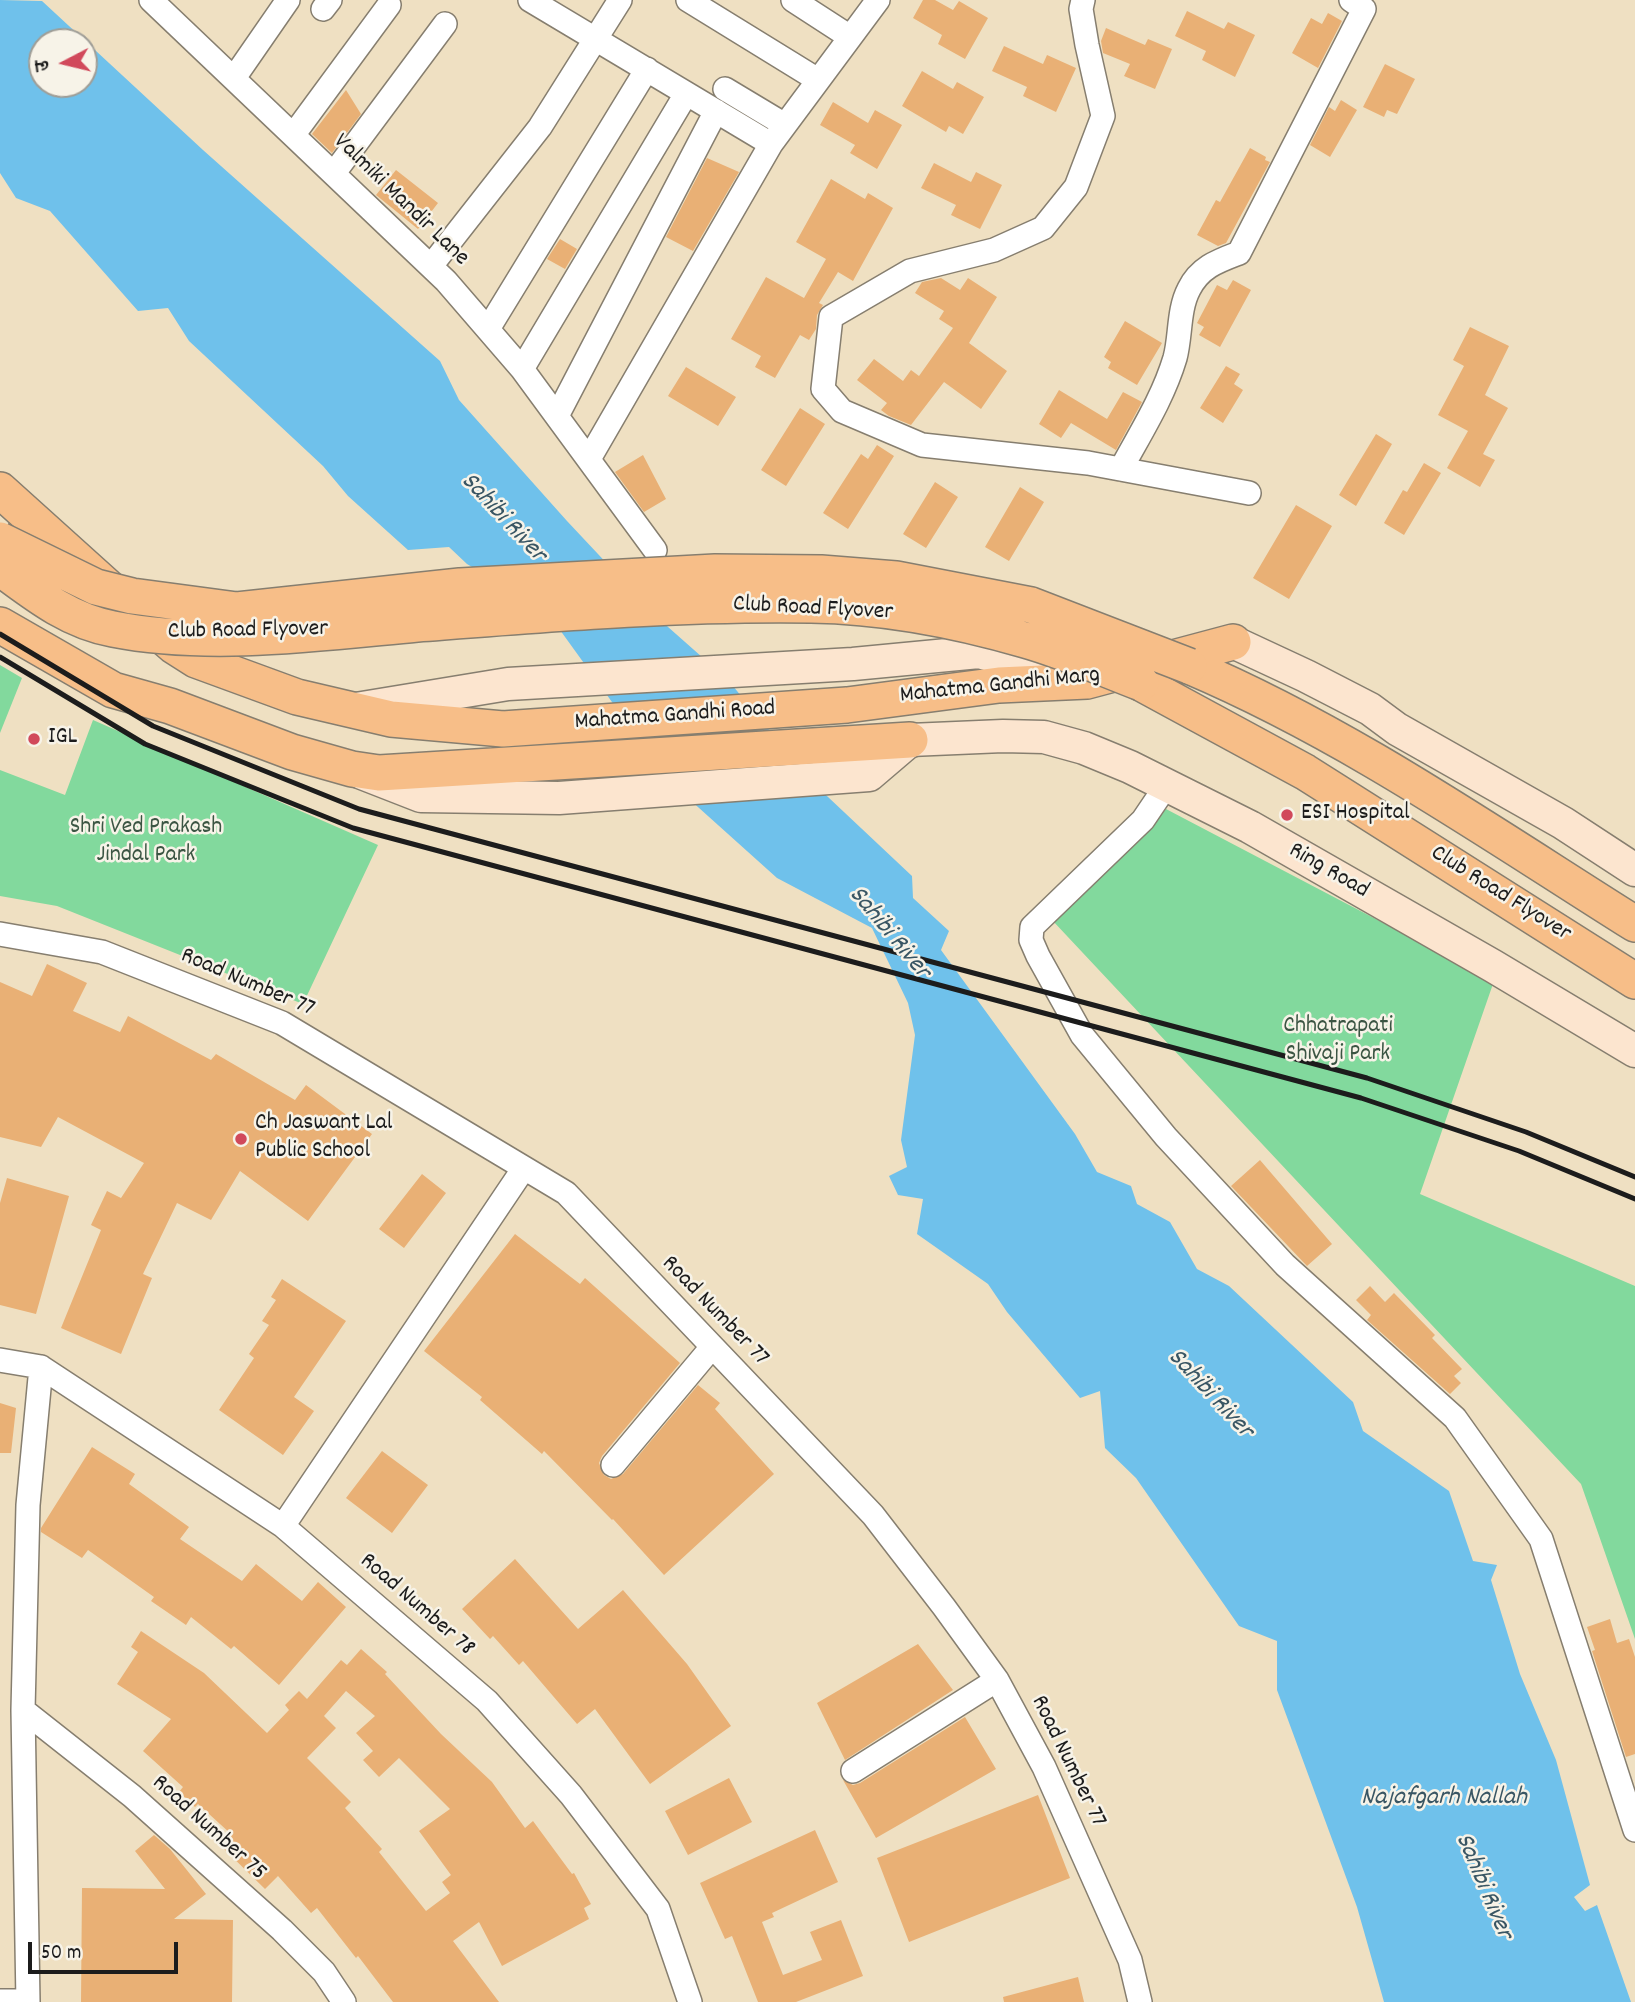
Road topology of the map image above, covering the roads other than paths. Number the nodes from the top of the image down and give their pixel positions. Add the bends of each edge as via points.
1 (152, 0) edge
2 (288, 0) edge
3 (530, 0) edge
4 (620, 0) edge
5 (688, 0) edge
6 (793, 0) edge
7 (878, 0) edge
8 (1083, 0) edge
9 (1351, 0) edge
10 (389, 5) dead end
11 (445, 24) dead end
12 (850, 37) junction
13 (596, 40) junction
14 (646, 69) junction
15 (234, 78) junction
16 (818, 80) junction
17 (725, 89) dead end
18 (686, 94) junction
19 (716, 111) junction
20 (785, 125) junction
21 (294, 134) junction
22 (771, 144) junction
23 (334, 173) junction
24 (431, 266) junction
25 (488, 329) junction
26 (522, 369) junction
27 (557, 416) junction
28 (589, 459) junction
29 (1121, 468) junction
30 (0, 490) edge
31 (1249, 493) dead end
32 (0, 540) edge
33 (655, 550) dead end
34 (0, 568) edge
35 (0, 625) edge
36 (1233, 642) joint
37 (1087, 681) junction
38 (847, 705) joint
39 (351, 710) junction
40 (1003, 736) joint
41 (911, 740) junction
42 (848, 743) joint
43 (352, 769) junction
44 (1166, 786) junction
45 (1635, 870) edge
46 (1635, 924) edge
47 (0, 934) edge
48 (1635, 981) edge
49 (1635, 1051) edge
50 (524, 1168) junction
51 (712, 1347) junction
52 (0, 1360) edge
53 (41, 1367) junction
54 (613, 1465) dead end
55 (283, 1526) junction
56 (997, 1680) junction
57 (23, 1710) junction
58 (853, 1771) dead end
59 (1635, 1830) edge
60 (0, 2001) edge
61 (27, 2002) edge
62 (344, 2002) edge
63 (690, 2002) edge
64 (1140, 2002) edge

1 - 15 street, Valmiki Mandir Lane
2 - 15 street
3 - 13 street
4 - 13 street
5 - 16 street
6 - 12 street
7 - 12 street
8 - 29 street via 1102,116 1076,187 1043,228 993,250 910,271 831,317 823,389 842,411 922,445
9 - 29 street via 1364,9 1239,253 1208,265 1189,289 1176,355 1161,397
10 - 21 street
11 - 23 street
12 - 16 street
13 - 14 street
13 - 24 street via 540,127
14 - 18 street
14 - 25 street
15 - 21 street, Valmiki Mandir Lane
16 - 20 street
17 - 20 street
18 - 19 street
18 - 26 street
19 - 22 street
19 - 27 street
20 - 22 street
21 - 23 street, Valmiki Mandir Lane
22 - 28 street
23 - 24 street, Valmiki Mandir Lane
24 - 25 street, Valmiki Mandir Lane
25 - 26 street, Valmiki Mandir Lane
26 - 27 street, Valmiki Mandir Lane
27 - 28 street, Valmiki Mandir Lane
28 - 33 street, Valmiki Mandir Lane
29 - 31 street
30 - 39 main road via 174,646 196,660 297,697
32 - 46 main road, Club Road Flyover, bridge via 96,587 237,610 460,586 715,572 821,572 896,579 1031,605 1238,687 1362,753
34 - 48 main road, Club Road Flyover, bridge via 58,610 111,629 199,638 712,605 813,605 874,608 1027,640 1141,683 1305,772
35 - 43 main road via 113,690
36 - 37 main road, Mahatma Gandhi Marg
36 - 45 main road via 1370,709 1397,729 1563,822
37 - 38 main road, Mahatma Gandhi Marg via 999,685
37 - 39 main road via 979,652 508,684
38 - 39 main road, Mahatma Gandhi Road via 503,729 391,719
40 - 41 main road, Mahatma Gandhi Marg
40 - 44 main road, Ring Road via 1044,737 1084,748
41 - 42 main road, Mahatma Gandhi Marg
41 - 43 main road via 869,775 559,797 421,796
42 - 43 main road, Mahatma Gandhi Road via 379,773
44 - 49 main road, Ring Road via 1250,827
44 - 59 street via 1143,820 1032,928 1038,956 1082,1035 1166,1137 1285,1265 1455,1419 1541,1539
47 - 50 street, Road Number 77 via 102,952 282,1023
50 - 51 street, Road Number 77 via 566,1193
50 - 55 street
51 - 54 street
51 - 56 street, Road Number 77 via 873,1515
52 - 53 street, Road Number 78
53 - 55 street, Road Number 78
53 - 57 street via 29,1505
55 - 63 street, Road Number 78 via 487,1701 571,1795 658,1909
56 - 58 street
56 - 64 street, Road Number 77 via 1044,1767 1130,1960
57 - 61 street
57 - 62 street, Road Number 75 via 132,1796 282,1930 324,1972
60 - 61 street

